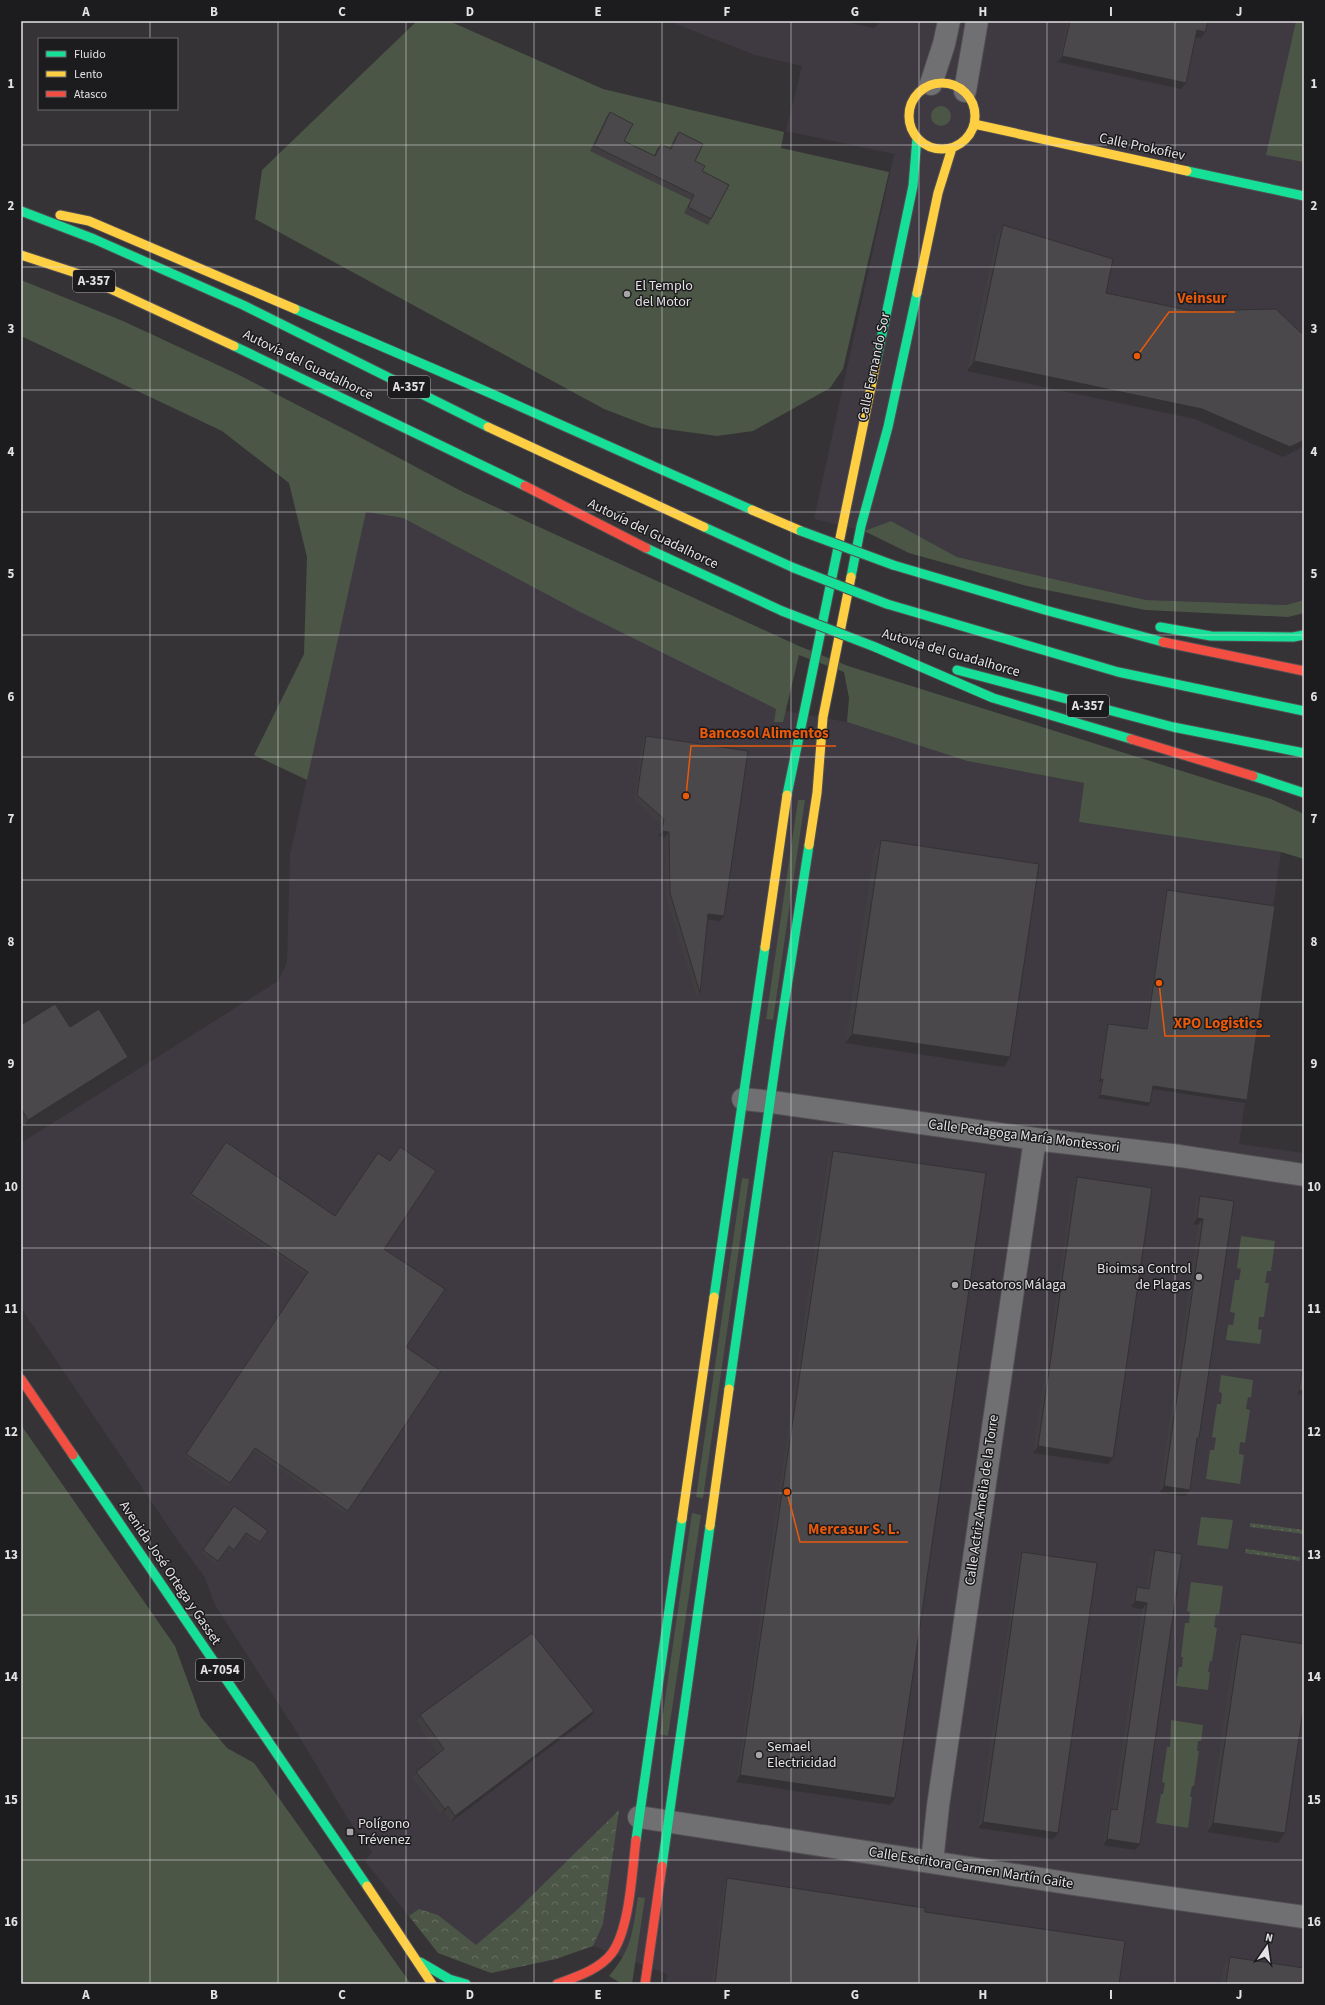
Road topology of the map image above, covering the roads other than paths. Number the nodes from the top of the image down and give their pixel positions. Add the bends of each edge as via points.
1 (949, 21) edge
2 (977, 21) edge
3 (931, 84) junction
4 (965, 91) junction
5 (974, 124) junction
6 (917, 138) junction
7 (952, 148) junction
8 (1304, 196) edge
9 (21, 207) edge
10 (21, 211) edge
11 (21, 255) edge
12 (1026, 605) junction
13 (1117, 620) dead end
14 (1154, 626) dead end
15 (1304, 635) edge
16 (875, 647) junction
17 (1304, 671) edge
18 (1304, 711) edge
19 (1304, 752) edge
20 (1304, 793) edge
21 (743, 1099) junction
22 (772, 1102) junction
23 (1035, 1139) junction
24 (1304, 1175) edge
25 (21, 1379) edge
26 (639, 1817) junction
27 (668, 1821) junction
28 (932, 1862) junction
29 (1304, 1917) edge
30 (418, 1961) junction
31 (432, 1984) edge
32 (466, 1984) edge
33 (557, 1984) edge
34 (645, 1984) edge

1 - 3 street
2 - 4 street
3 - 4 main road via 942,82
3 - 6 main road via 916,95 909,108 909,122
4 - 5 main road via 972,101 975,112
5 - 7 main road via 970,134
5 - 8 main road, Calle Prokofiev
6 - 7 main road via 927,146
6 - 21 main road, Calle Fernando Sor via 913,186 788,789
7 - 22 main road, Calle Fernando Sor via 938,193 888,427 861,526 845,600 823,717 817,793 780,1032
9 - 12 main road, bridge via 89,220 801,531 893,565
10 - 18 main road, Autovía del Guadalhorce / A-357, bridge via 94,239 244,305 530,448 794,568 887,604 1118,672
11 - 16 main road, Autovía del Guadalhorce / A-357, bridge via 76,274 164,312 481,464 640,545 782,611
12 - 13 main road
12 - 17 main road via 1152,640
14 - 15 main road via 1211,636
16 - 19 main road, Autovía del Guadalhorce / A-357 via 1106,711 1268,747
16 - 20 main road via 993,698
21 - 22 street, Calle Pedagoga María Montessori
21 - 26 main road, Calle Fernando Sor
22 - 23 street, Calle Pedagoga María Montessori
22 - 27 main road, Calle Fernando Sor
23 - 24 street, Calle Pedagoga María Montessori via 1180,1156
23 - 28 street, Calle Actriz Amelia de la Torre via 940,1791
25 - 30 main road, Avenida José Ortega y Gasset / A-7054
26 - 27 street, Calle Escritora Carmen Martín Gaite
26 - 33 main road, Calle Fernando Sor via 624,1928 615,1947 612,1953 590,1971
27 - 28 street, Calle Escritora Carmen Martín Gaite
27 - 34 main road, Calle Fernando Sor
28 - 29 street, Calle Escritora Carmen Martín Gaite
30 - 31 main road, Avenida José Ortega y Gasset / A-7054
30 - 32 main road, Avenida José Ortega y Gasset / A-7054 via 449,1979

